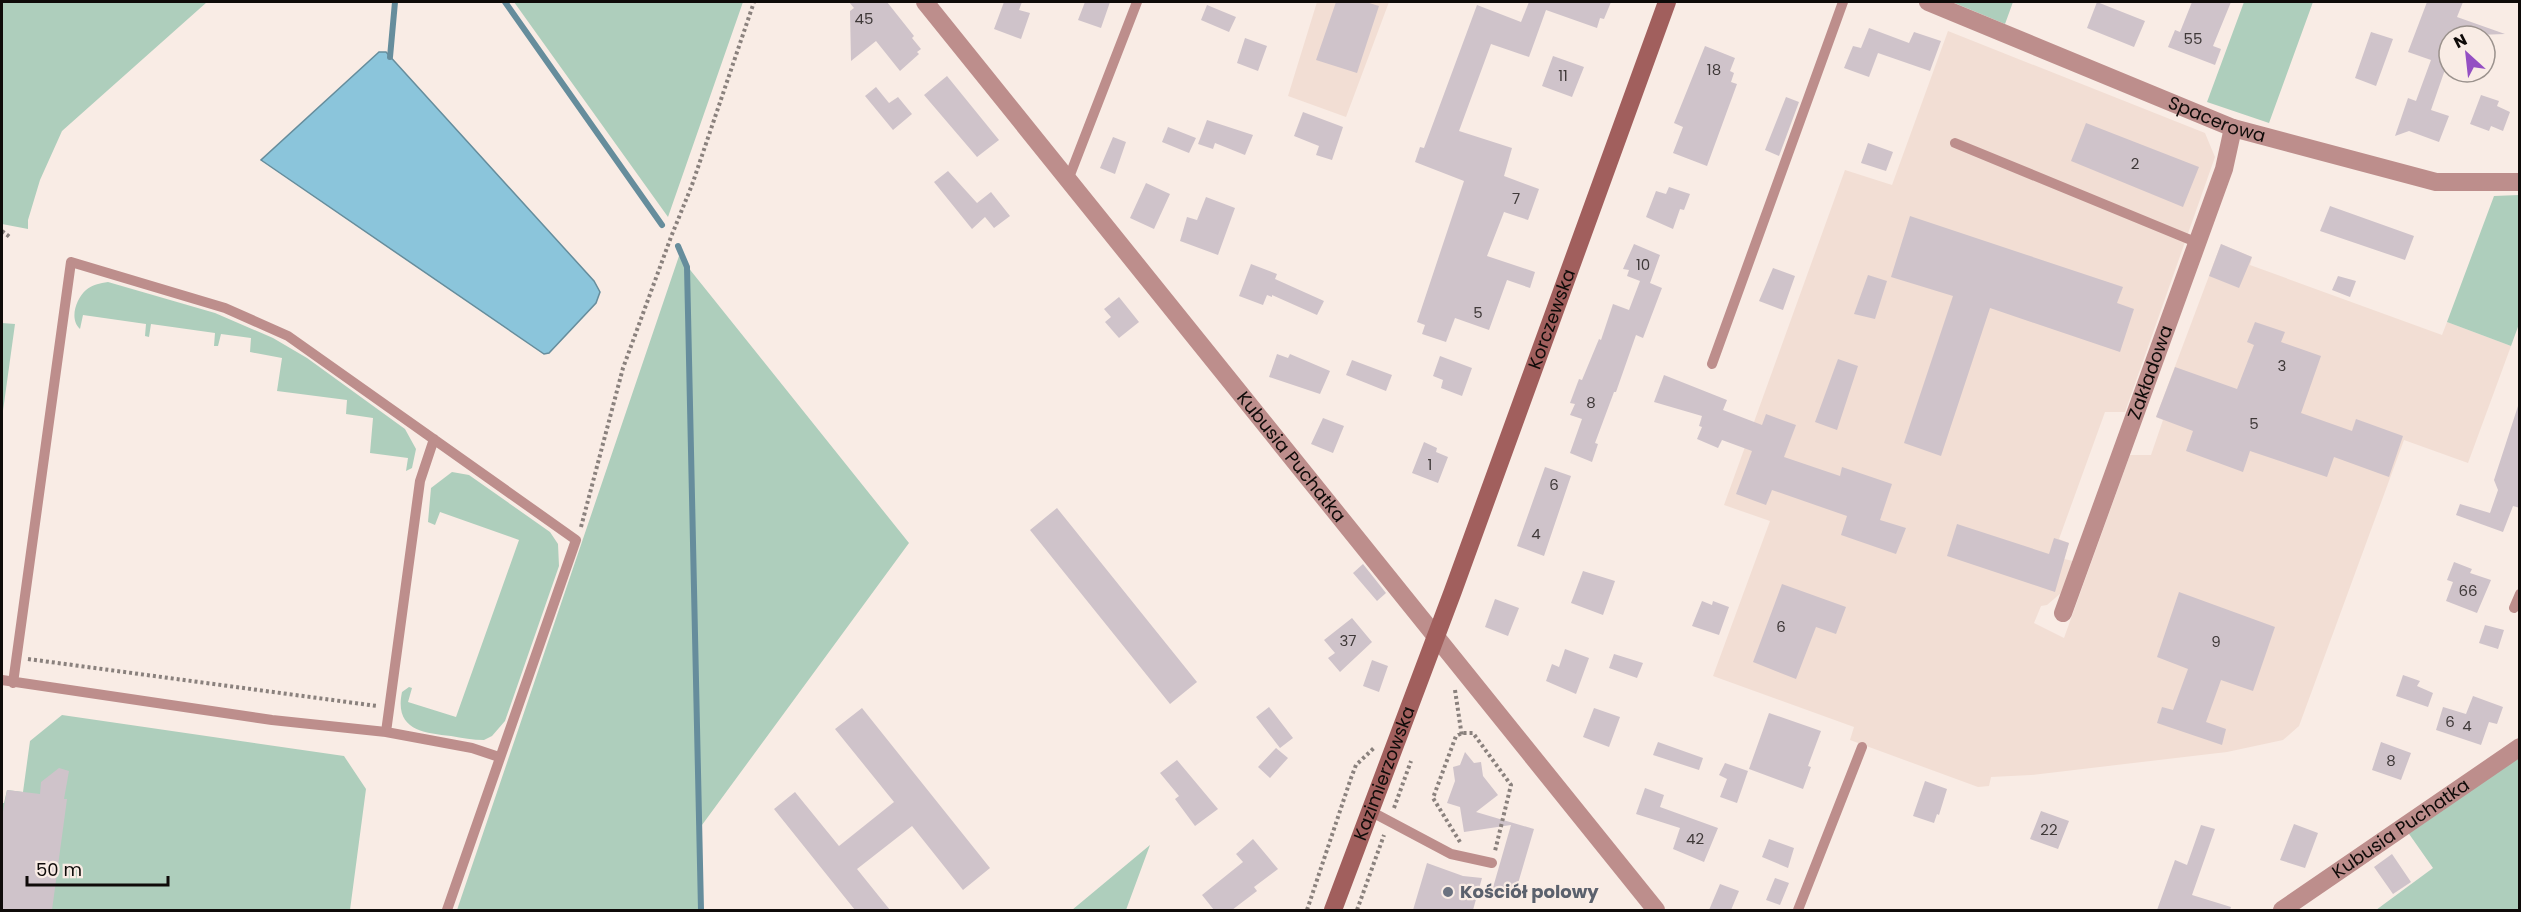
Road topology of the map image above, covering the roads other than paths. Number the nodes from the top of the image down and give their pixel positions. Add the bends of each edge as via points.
1 (925, 2) edge
2 (1137, 2) edge
3 (1667, 2) edge
4 (1844, 2) edge
5 (1928, 2) edge
6 (2233, 128) junction
7 (1955, 143) dead end
8 (1068, 180) junction
9 (2520, 182) edge
10 (2198, 243) junction
11 (1712, 364) dead end
12 (434, 439) junction
13 (2520, 594) edge
14 (2514, 608) dead end
15 (2063, 613) dead end
16 (1435, 636) junction
17 (2, 680) edge
18 (13, 683) junction
19 (387, 732) junction
20 (1862, 747) dead end
21 (2520, 747) edge
22 (500, 757) junction
23 (1370, 811) junction
24 (1492, 863) road end
25 (447, 910) edge
26 (1333, 910) edge
27 (1656, 910) edge
28 (1798, 910) edge
29 (2282, 910) edge

1 - 8 street, Kubusia Puchatka
2 - 8 lane
3 - 16 street, Korczewska
4 - 11 lane
5 - 6 street, Spacerowa
6 - 9 street, Spacerowa via 2436,182
6 - 10 street, Zakładowa via 2224,169
7 - 10 lane
8 - 16 street, Kubusia Puchatka
10 - 15 street, Zakładowa
12 - 18 lane via 288,336 225,308 71,262
12 - 19 lane via 420,481
12 - 22 lane via 576,540
13 - 14 lane
16 - 23 street, Kazimierzowska
16 - 27 street, Kubusia Puchatka
17 - 18 lane
18 - 19 lane via 272,720
19 - 22 lane
20 - 28 lane
21 - 29 street, Kubusia Puchatka
22 - 25 lane
23 - 24 lane via 1451,854
23 - 26 street, Kazimierzowska

